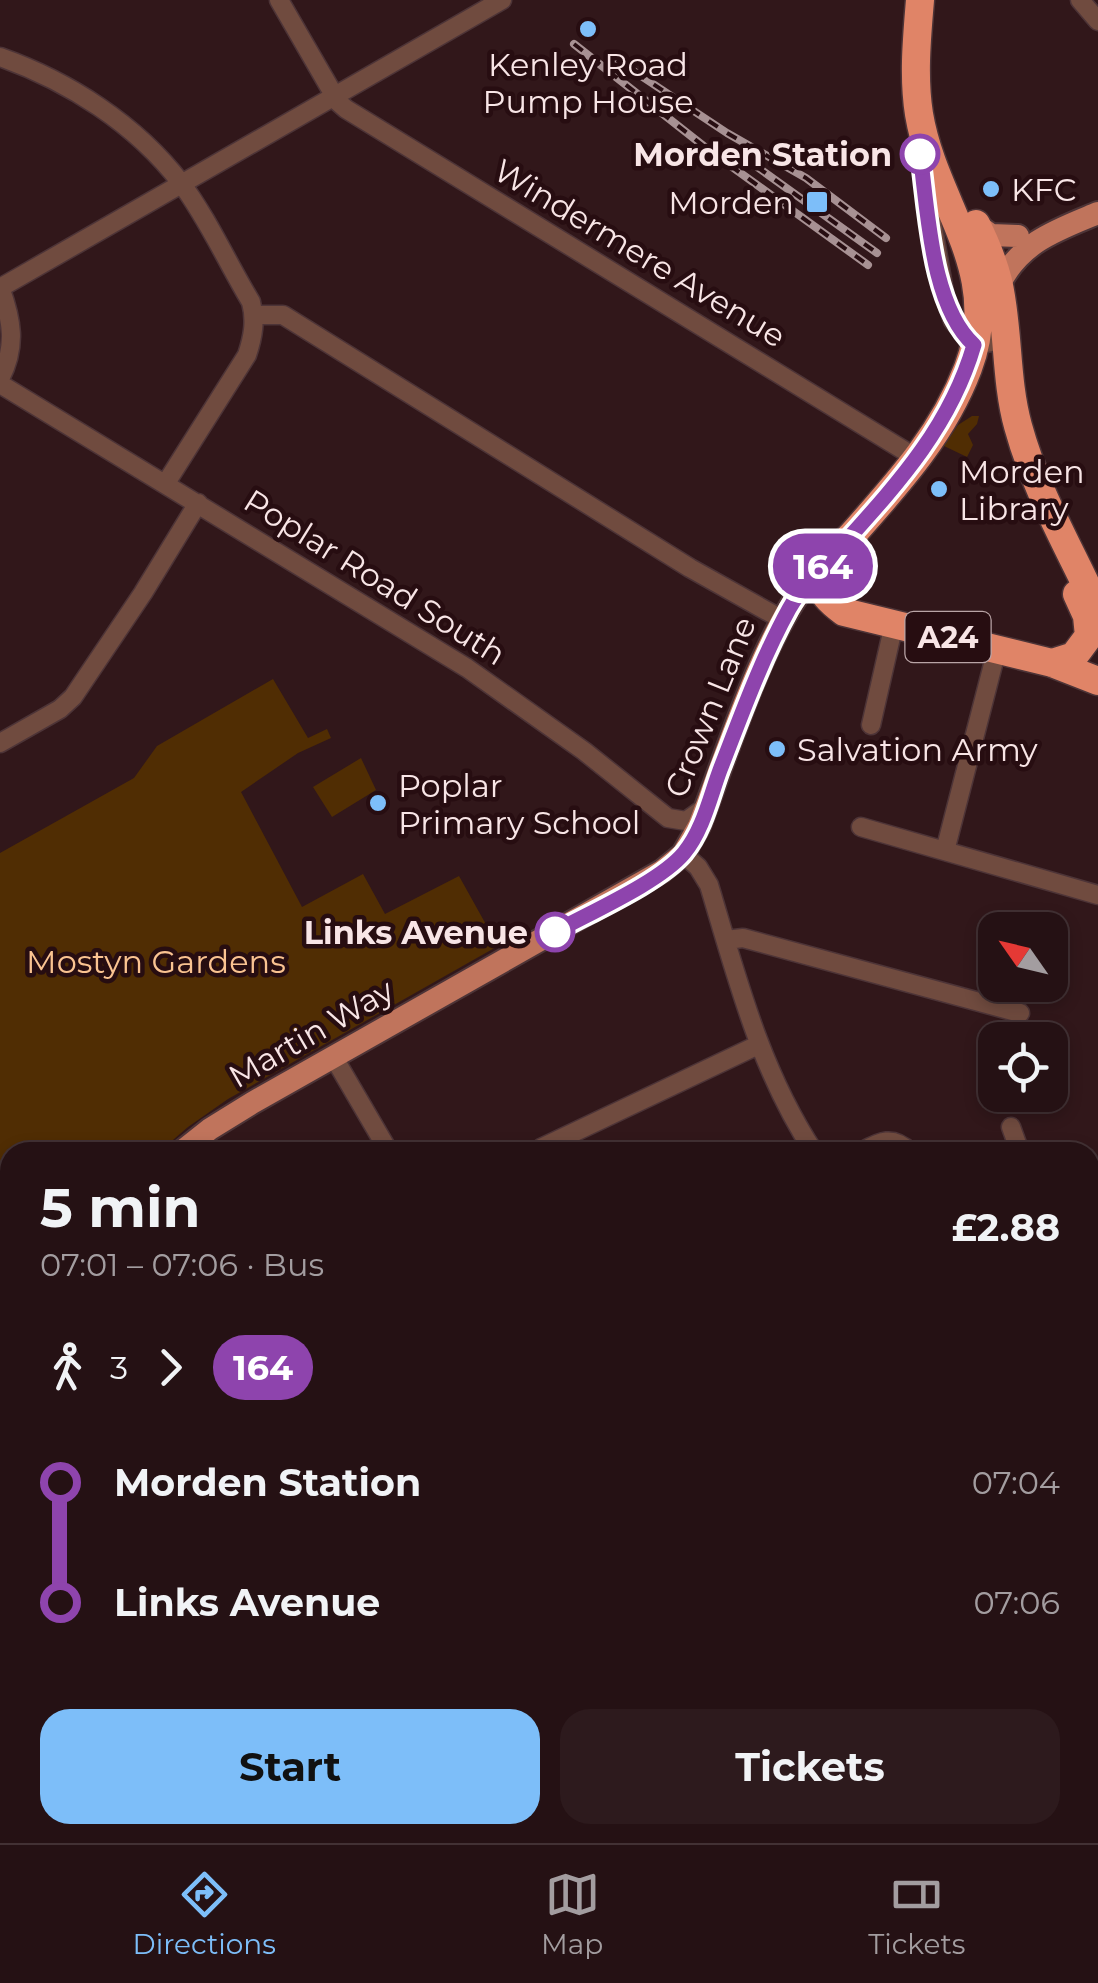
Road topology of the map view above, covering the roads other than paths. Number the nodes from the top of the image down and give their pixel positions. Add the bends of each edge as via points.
1 (280, 0) edge
2 (502, 0) edge
3 (920, 0) edge
4 (934, 0) edge
5 (1080, 0) edge
6 (1098, 21) edge
7 (0, 57) edge
8 (334, 95) junction
9 (919, 116) junction
10 (181, 183) junction
11 (1098, 213) edge
12 (977, 226) junction
13 (1054, 229) junction
14 (1018, 236) junction
15 (990, 279) junction
16 (0, 287) edge
17 (254, 314) junction
18 (1002, 322) junction
19 (974, 345) junction
20 (0, 381) edge
21 (958, 392) junction
22 (1013, 400) junction
23 (918, 459) junction
24 (166, 483) junction
25 (198, 503) junction
26 (1059, 533) junction
27 (822, 566) junction
28 (1098, 610) edge
29 (844, 612) junction
30 (784, 619) junction
31 (894, 624) junction
32 (996, 649) junction
33 (1052, 663) junction
34 (1092, 679) edge
35 (871, 725) dead end
36 (0, 743) edge
37 (707, 806) junction
38 (861, 827) dead end
39 (945, 850) junction
40 (683, 854) junction
41 (1098, 895) edge
42 (726, 940) junction
43 (1020, 1014) dead end
44 (758, 1044) junction
45 (333, 1056) junction
46 (1012, 1127) dead end
47 (195, 1142) edge
48 (384, 1142) edge
49 (554, 1142) edge
50 (808, 1142) edge
51 (1017, 1142) edge

1 - 8 street
2 - 8 street
3 - 9 highway
4 - 12 highway via 936,112 950,166
5 - 6 street
7 - 10 street via 89,100
8 - 10 street
8 - 23 street, Windermere Avenue via 346,109
9 - 15 highway via 964,236
9 - 19 street via 919,152 945,297 953,321
10 - 16 street
10 - 17 street
11 - 13 main road
12 - 14 main road via 991,235
12 - 15 highway
13 - 14 main road
13 - 15 main road
14 - 15 main road
15 - 18 highway
15 - 19 highway, Crown Lane
16 - 20 street via 13,323
17 - 24 street via 247,355
17 - 30 street via 283,315 690,568
18 - 19 street via 992,342
18 - 22 highway
19 - 21 highway, Crown Lane
20 - 24 street, Poplar Road South
21 - 22 highway via 987,385
21 - 23 highway, Crown Lane
22 - 26 highway via 1027,456
23 - 27 highway, Crown Lane
24 - 25 street, Poplar Road South
25 - 36 street via 73,697
25 - 37 street, Poplar Road South via 467,668 675,821
26 - 28 highway
26 - 33 highway via 1089,636 1074,656
27 - 29 highway via 821,587
27 - 30 main road, Crown Lane
29 - 30 main road via 800,608
29 - 31 highway, A24
30 - 37 main road, Crown Lane
31 - 32 highway, A24
31 - 35 street
32 - 33 highway, A24
32 - 39 street
33 - 34 highway, A24
37 - 40 main road, Crown Lane
38 - 39 street
39 - 41 street
40 - 42 street via 709,885
40 - 45 main road, Martin Way
42 - 43 street via 761,942
42 - 44 street
44 - 49 street
44 - 50 street
45 - 47 main road, Martin Way
45 - 48 street
46 - 51 street

